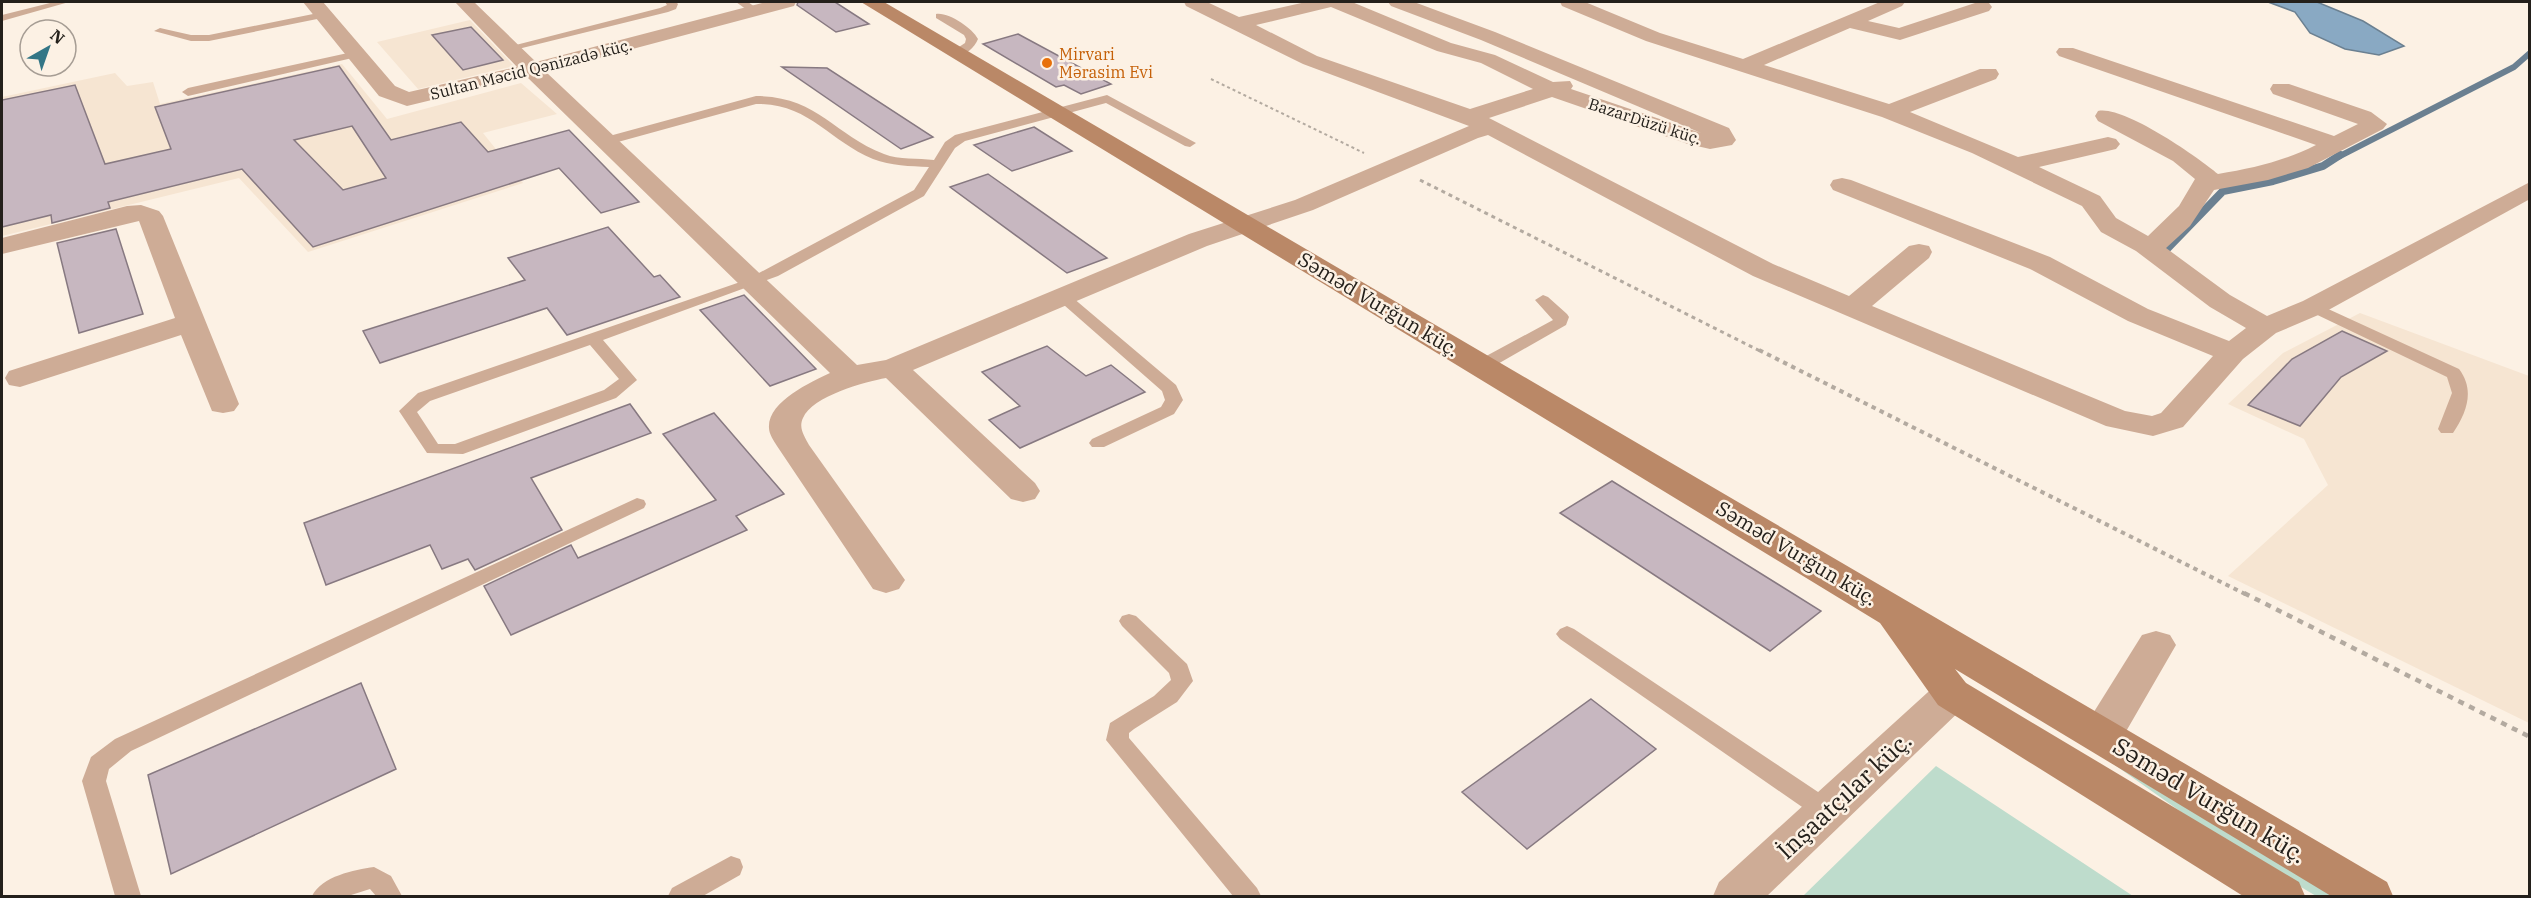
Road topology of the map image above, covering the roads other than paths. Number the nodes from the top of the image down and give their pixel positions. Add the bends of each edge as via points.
1 (64, 2) edge
2 (464, 2) edge
3 (670, 2) edge
4 (787, 2) edge
5 (871, 2) edge
6 (1193, 2) edge
7 (1328, 2) edge
8 (1336, 2) edge
9 (1384, 2) edge
10 (1398, 2) edge
11 (1569, 2) edge
12 (1895, 2) edge
13 (748, 6) edge
14 (1982, 7) dead end
15 (318, 8) edge
16 (1356, 10) junction
17 (940, 16) dead end
18 (4, 17) edge
19 (1848, 22) junction
20 (1240, 23) junction
21 (607, 25) junction
22 (159, 31) dead end
23 (631, 43) junction
24 (510, 48) junction
25 (2066, 52) dead end
26 (957, 53) junction
27 (357, 54) junction
28 (1742, 67) junction
29 (530, 70) junction
30 (1988, 74) dead end
31 (1593, 79) junction
32 (1551, 89) junction
33 (2280, 89) dead end
34 (188, 92) dead end
35 (1055, 111) junction
36 (1890, 112) junction
37 (2106, 116) dead end
38 (1480, 122) junction
39 (607, 141) junction
40 (1190, 143) dead end
41 (2108, 144) dead end
42 (2336, 144) junction
43 (937, 164) junction
44 (2015, 165) junction
45 (2213, 182) junction
46 (1842, 185) dead end
47 (2525, 195) edge
48 (1246, 224) junction
49 (2, 246) edge
50 (2148, 248) junction
51 (1919, 252) dead end
52 (751, 283) junction
53 (1061, 295) junction
54 (1544, 300) dead end
55 (2313, 306) junction
56 (1852, 308) junction
57 (192, 322) junction
58 (2266, 327) junction
59 (593, 338) junction
60 (2232, 353) junction
61 (1483, 365) junction
62 (893, 368) junction
63 (850, 375) junction
64 (20, 378) dead end
65 (223, 404) dead end
66 (2447, 429) dead end
67 (1098, 443) dead end
68 (1023, 491) dead end
69 (637, 504) dead end
70 (886, 580) dead end
71 (1888, 607) junction
72 (1129, 621) dead end
73 (1567, 634) dead end
74 (2156, 645) dead end
75 (1987, 667) junction
76 (1952, 694) junction
77 (2102, 735) junction
78 (1827, 811) junction
79 (731, 867) dead end
80 (128, 897) edge
81 (325, 897) edge
82 (389, 897) edge
83 (681, 897) edge
84 (1248, 897) edge
85 (1736, 897) edge
86 (2283, 897) edge
87 (2370, 897) edge

1 - 18 lane
2 - 24 street
3 - 21 lane via 672,7 664,10
4 - 13 street, Sultan Məcid Qənizadə küç.
5 - 26 main road, Səməd Vurğun küç.
6 - 20 street
7 - 20 street
8 - 16 street, BazarDüzü küç.
9 - 16 street
10 - 31 street, BazarDüzü küç.
11 - 28 street via 1653,37
12 - 19 street
13 - 23 street, Sultan Məcid Qənizadə küç.
14 - 19 street via 1900,34
15 - 22 lane via 209,38
15 - 27 street, Sultan Məcid Qənizadə küç.
16 - 32 street, BazarDüzü küç. via 1444,47 1488,59
17 - 26 lane via 969,33 972,39 970,45
19 - 28 street
20 - 38 street via 1310,60
21 - 23 lane
21 - 24 lane
23 - 29 street, Sultan Məcid Qənizadə küç.
24 - 29 street
25 - 42 street
26 - 35 main road, Səməd Vurğun küç.
27 - 29 street, Sultan Məcid Qənizadə küç. via 387,91 407,99
27 - 34 lane
28 - 36 street
29 - 39 street
30 - 36 street
31 - 32 street
31 - 32 street, BazarDüzü küç. via 1721,133 1724,140 1696,139
32 - 38 street
33 - 42 street via 2376,124
35 - 40 lane via 1107,99
35 - 43 lane via 960,138
35 - 48 main road, Səməd Vurğun küç.
36 - 44 street
37 - 45 street via 2181,156
38 - 48 street via 1472,132 1304,205
38 - 56 street via 1762,270
39 - 43 lane via 774,98 793,102 879,156
39 - 52 street
41 - 44 street
42 - 45 street via 2317,156 2268,173
43 - 52 lane via 919,193
44 - 50 street via 2091,201 2109,226
45 - 50 street via 2204,184 2199,196 2166,236
46 - 60 street via 2040,263 2138,315
47 - 55 street
48 - 53 street
48 - 61 main road, Səməd Vurğun küç.
49 - 57 street via 127,214 150,216
50 - 58 street via 2213,298
51 - 56 street
52 - 59 lane
52 - 63 street
53 - 62 street
53 - 67 lane via 1170,389 1174,400 1168,410
54 - 61 lane via 1561,317 1560,322
55 - 58 street
55 - 66 lane via 2461,380 2463,388
56 - 60 street via 2106,415 2152,426 2172,420
57 - 64 street
57 - 65 street
58 - 60 street
59 - 59 lane via 424,397 408,411 433,449 457,450 610,394 629,380
61 - 71 main road, Səməd Vurğun küç.
62 - 63 street
62 - 68 street
63 - 70 street via 799,402 788,412 785,428 793,446
69 - 80 lane via 123,745 99,764 94,781
71 - 75 main road, Səməd Vurğun küç.
71 - 76 main road
72 - 84 lane via 1179,670 1182,681 1177,692 1131,717 1118,729 1118,740
73 - 78 lane
74 - 77 street
75 - 76 main road
75 - 77 main road, Səməd Vurğun küç.
76 - 78 street, İnşaatçılar küç.
76 - 86 main road
77 - 87 main road, Səməd Vurğun küç.
78 - 85 street, İnşaatçılar küç.
79 - 83 lane
81 - 82 lane via 354,881 374,878

